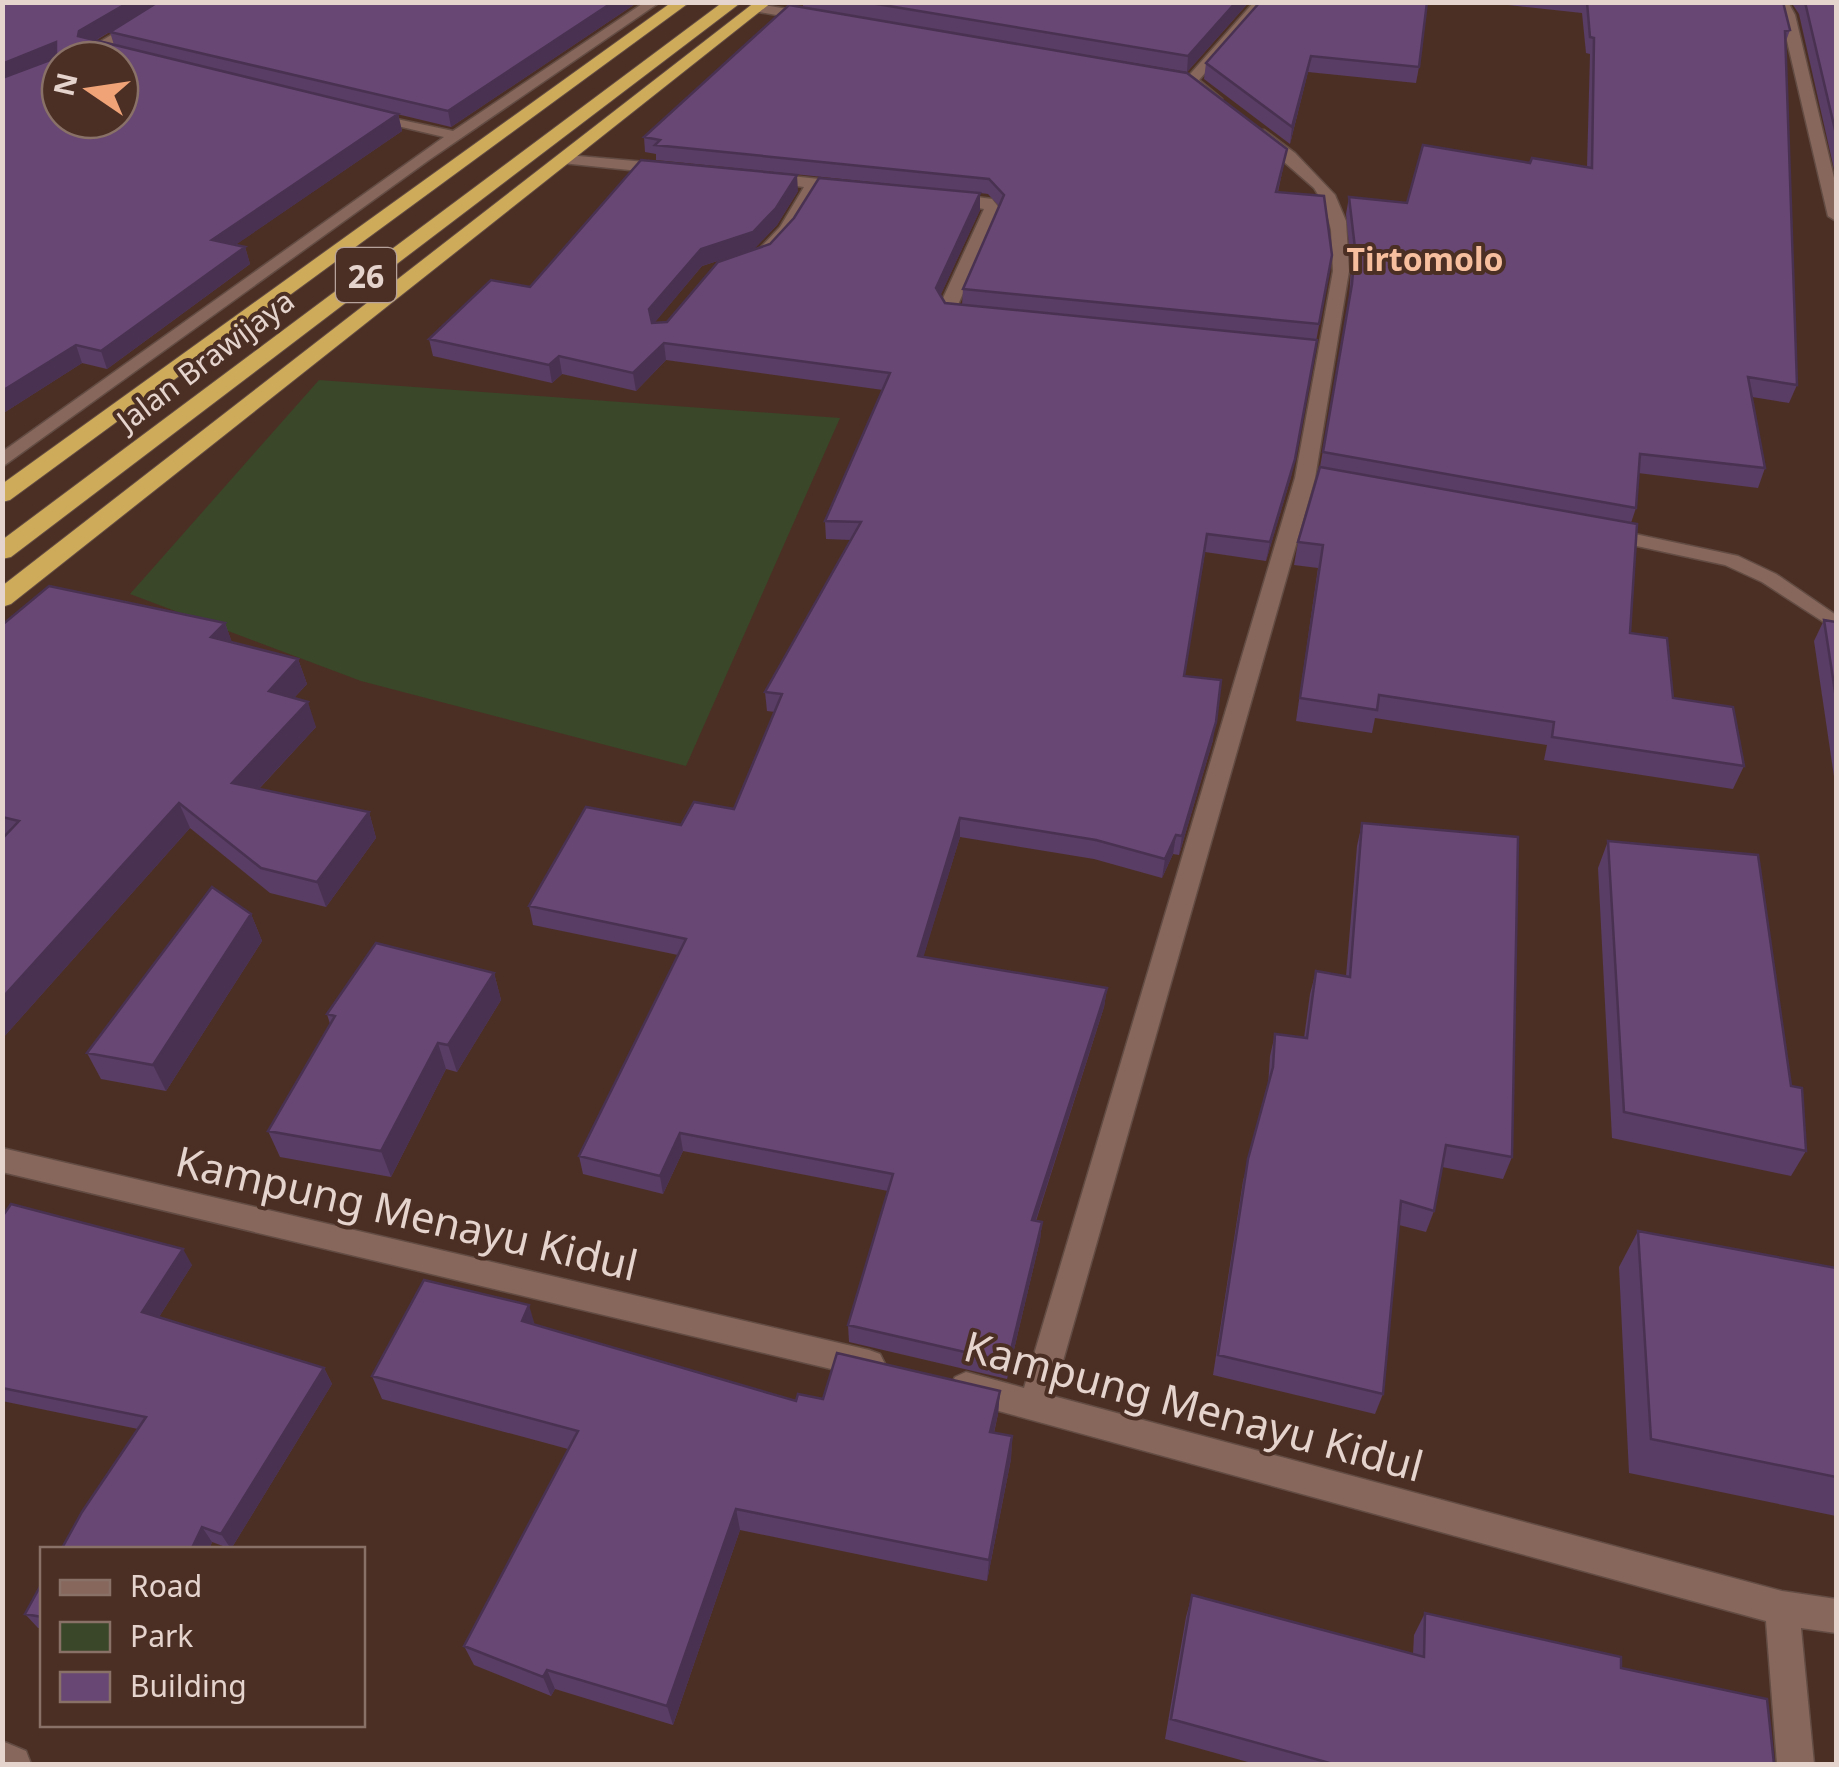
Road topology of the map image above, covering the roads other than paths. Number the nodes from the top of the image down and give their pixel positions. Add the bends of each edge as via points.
1 (177, 2) edge
2 (654, 2) edge
3 (684, 2) edge
4 (733, 2) edge
5 (1261, 2) edge
6 (761, 5) edge
7 (1781, 6) edge
8 (1765, 7) edge
9 (836, 21) edge
10 (109, 40) edge
11 (1171, 78) edge
12 (1191, 81) junction
13 (362, 113) edge
14 (1236, 115) edge
15 (1251, 127) edge
16 (458, 136) junction
17 (567, 160) junction
18 (695, 172) edge
19 (750, 176) edge
20 (814, 184) junction
21 (871, 190) edge
22 (928, 196) edge
23 (1836, 216) edge
24 (750, 260) edge
25 (997, 319) edge
26 (2, 460) edge
27 (2, 495) edge
28 (1575, 528) edge
29 (2, 552) edge
30 (2, 599) edge
31 (1836, 624) edge
32 (2, 1160) edge
33 (902, 1372) edge
34 (940, 1381) edge
35 (1035, 1404) junction
36 (1782, 1608) junction
37 (1836, 1616) edge
38 (2, 1760) edge
39 (13, 1764) edge
40 (1796, 1764) edge

1 - 10 street
2 - 16 street
3 - 27 highway, Jalan Brawijaya / 26
4 - 29 highway, Jalan Brawijaya / 26
5 - 12 street
6 - 9 street
6 - 17 highway
7 - 8 street
7 - 23 street via 1819,117
11 - 12 street
12 - 14 street
13 - 16 street
15 - 35 street via 1296,161 1333,206 1341,271 1317,349 1314,480
16 - 26 street
17 - 18 street
17 - 30 highway
19 - 20 street
20 - 21 street
20 - 24 street via 786,230
22 - 25 street via 991,206 948,307 958,315
28 - 31 street via 1731,560
32 - 33 street, Kampung Menayu Kidul
34 - 35 street, Kampung Menayu Kidul
35 - 36 street, Kampung Menayu Kidul
36 - 37 street, Kampung Menayu Kidul
36 - 40 street
38 - 39 street

